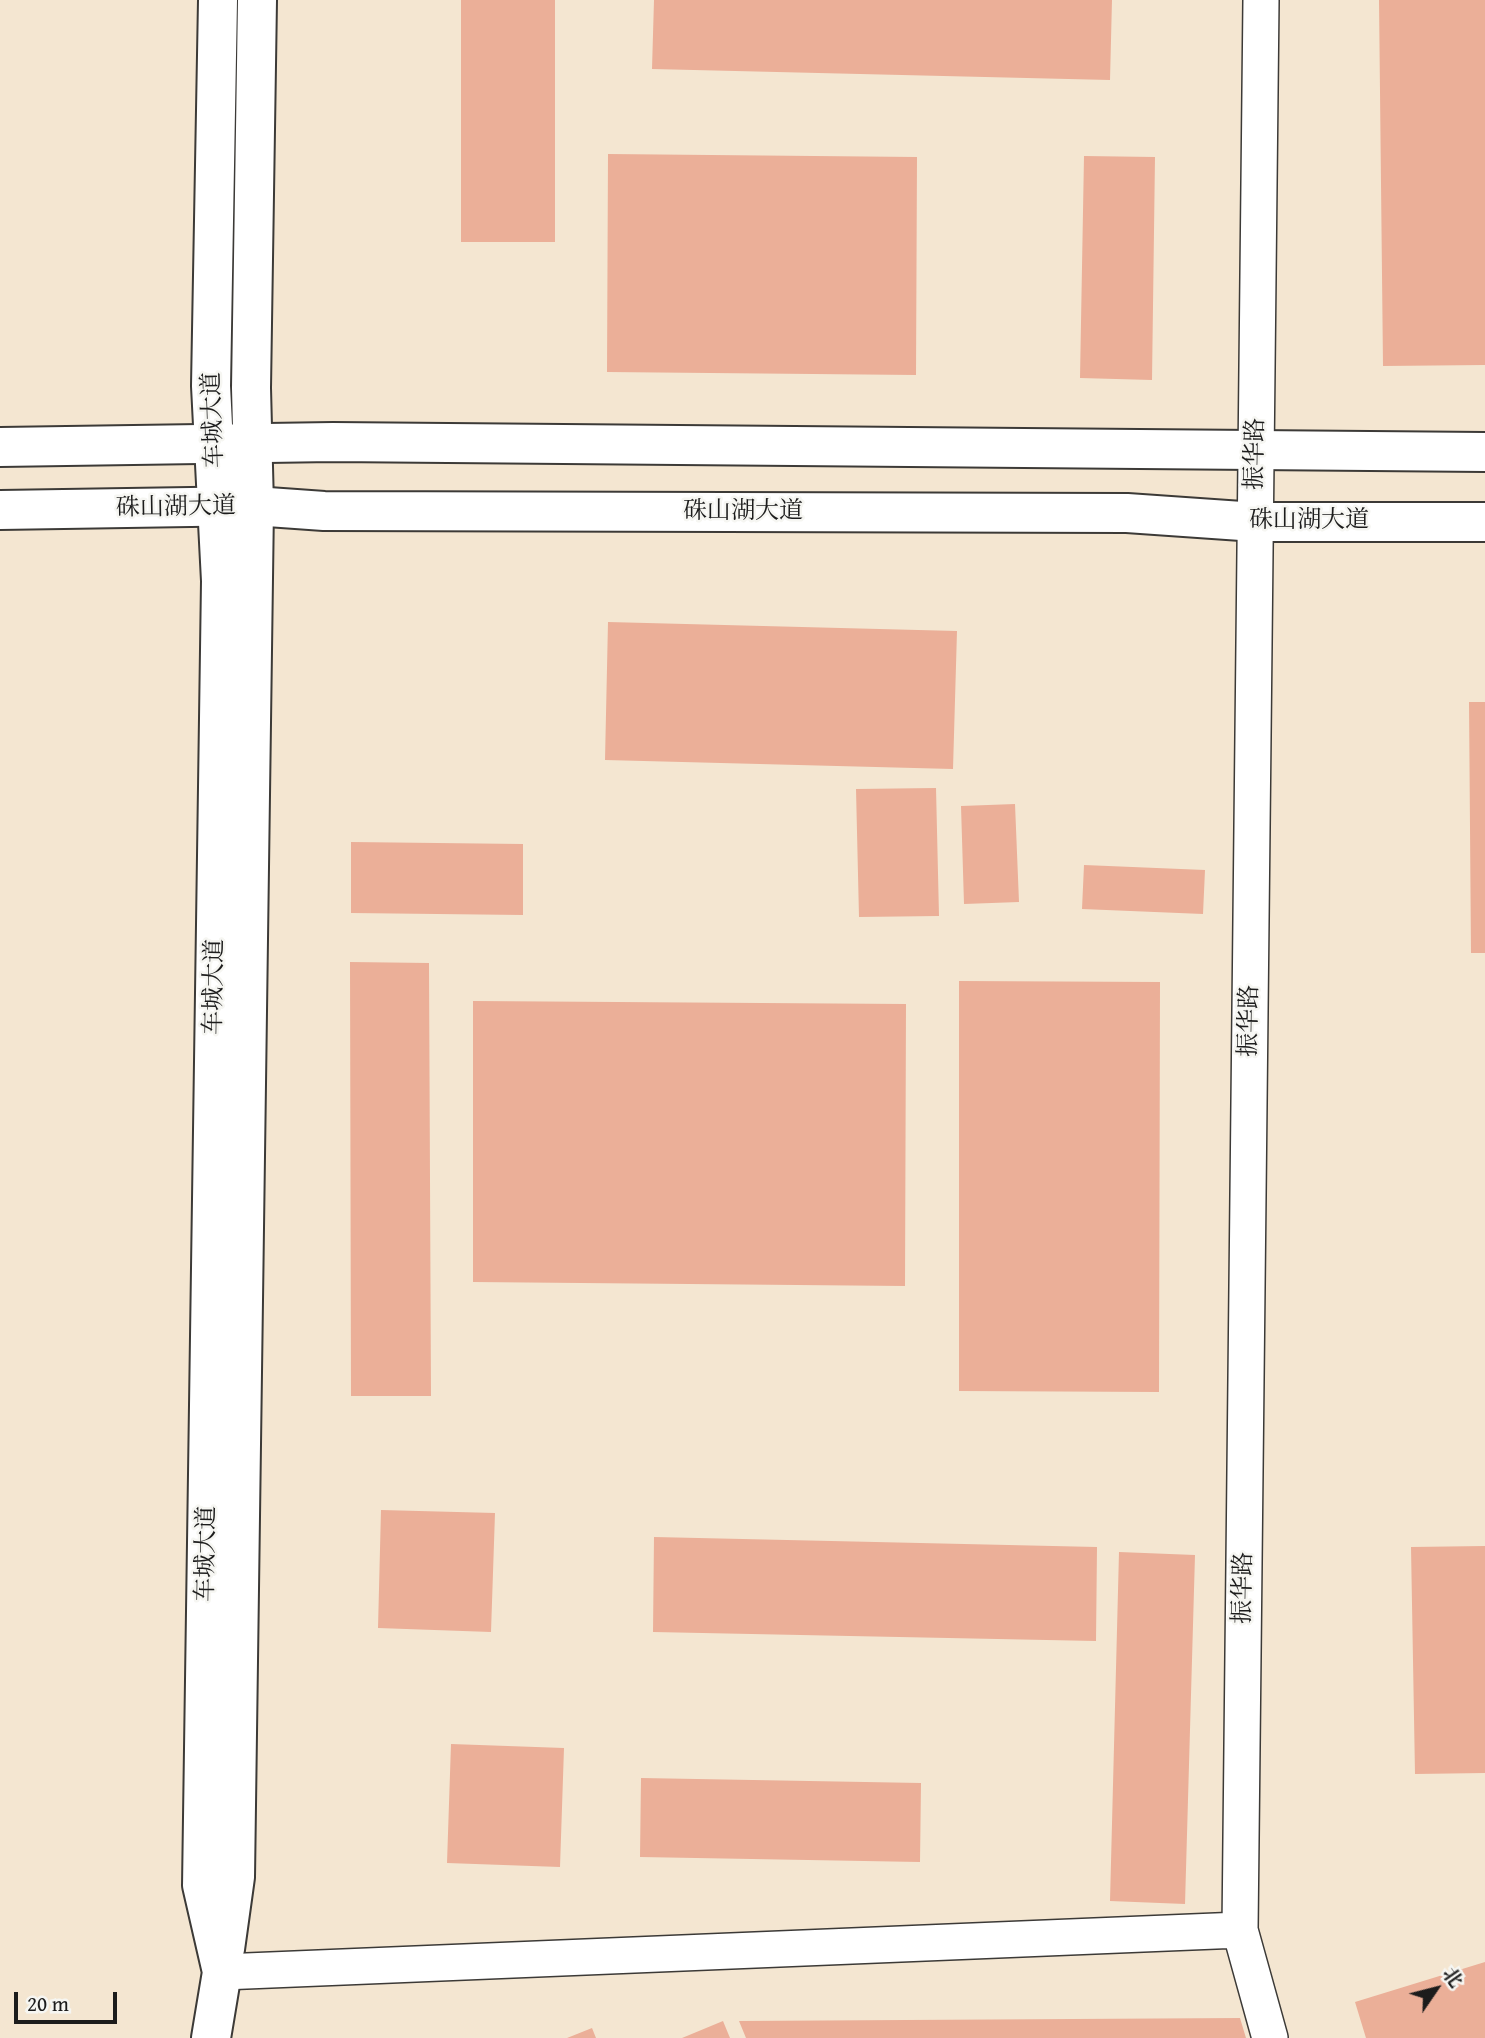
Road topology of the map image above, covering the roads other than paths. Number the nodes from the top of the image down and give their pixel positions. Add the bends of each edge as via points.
1 (218, 0) edge
2 (257, 0) edge
3 (1261, 0) edge
4 (253, 443) junction
5 (215, 444) junction
6 (0, 447) edge
7 (1256, 448) junction
8 (1485, 452) edge
9 (236, 506) junction
10 (0, 510) edge
11 (1255, 522) junction
12 (1485, 522) edge
13 (1240, 1930) junction
14 (222, 1972) junction
15 (211, 2038) edge
16 (225, 2038) edge
17 (1270, 2038) edge

1 - 5 main road, 车城大道 via 211,386
2 - 4 main road, 车城大道
3 - 7 street, 振华路
4 - 5 main road
4 - 7 main road
4 - 9 main road, 车城大道
5 - 6 main road
5 - 9 main road, 车城大道
7 - 8 main road
7 - 11 street, 振华路
9 - 10 main road, 硃山湖大道
9 - 11 main road, 硃山湖大道 via 338,511 1127,513
9 - 14 main road, 车城大道 via 221,581 202,1885
11 - 12 main road, 硃山湖大道
11 - 13 street, 振华路
13 - 14 street
13 - 17 street, 振华路
14 - 15 main road, 车城大道
14 - 16 main road, 车城大道

